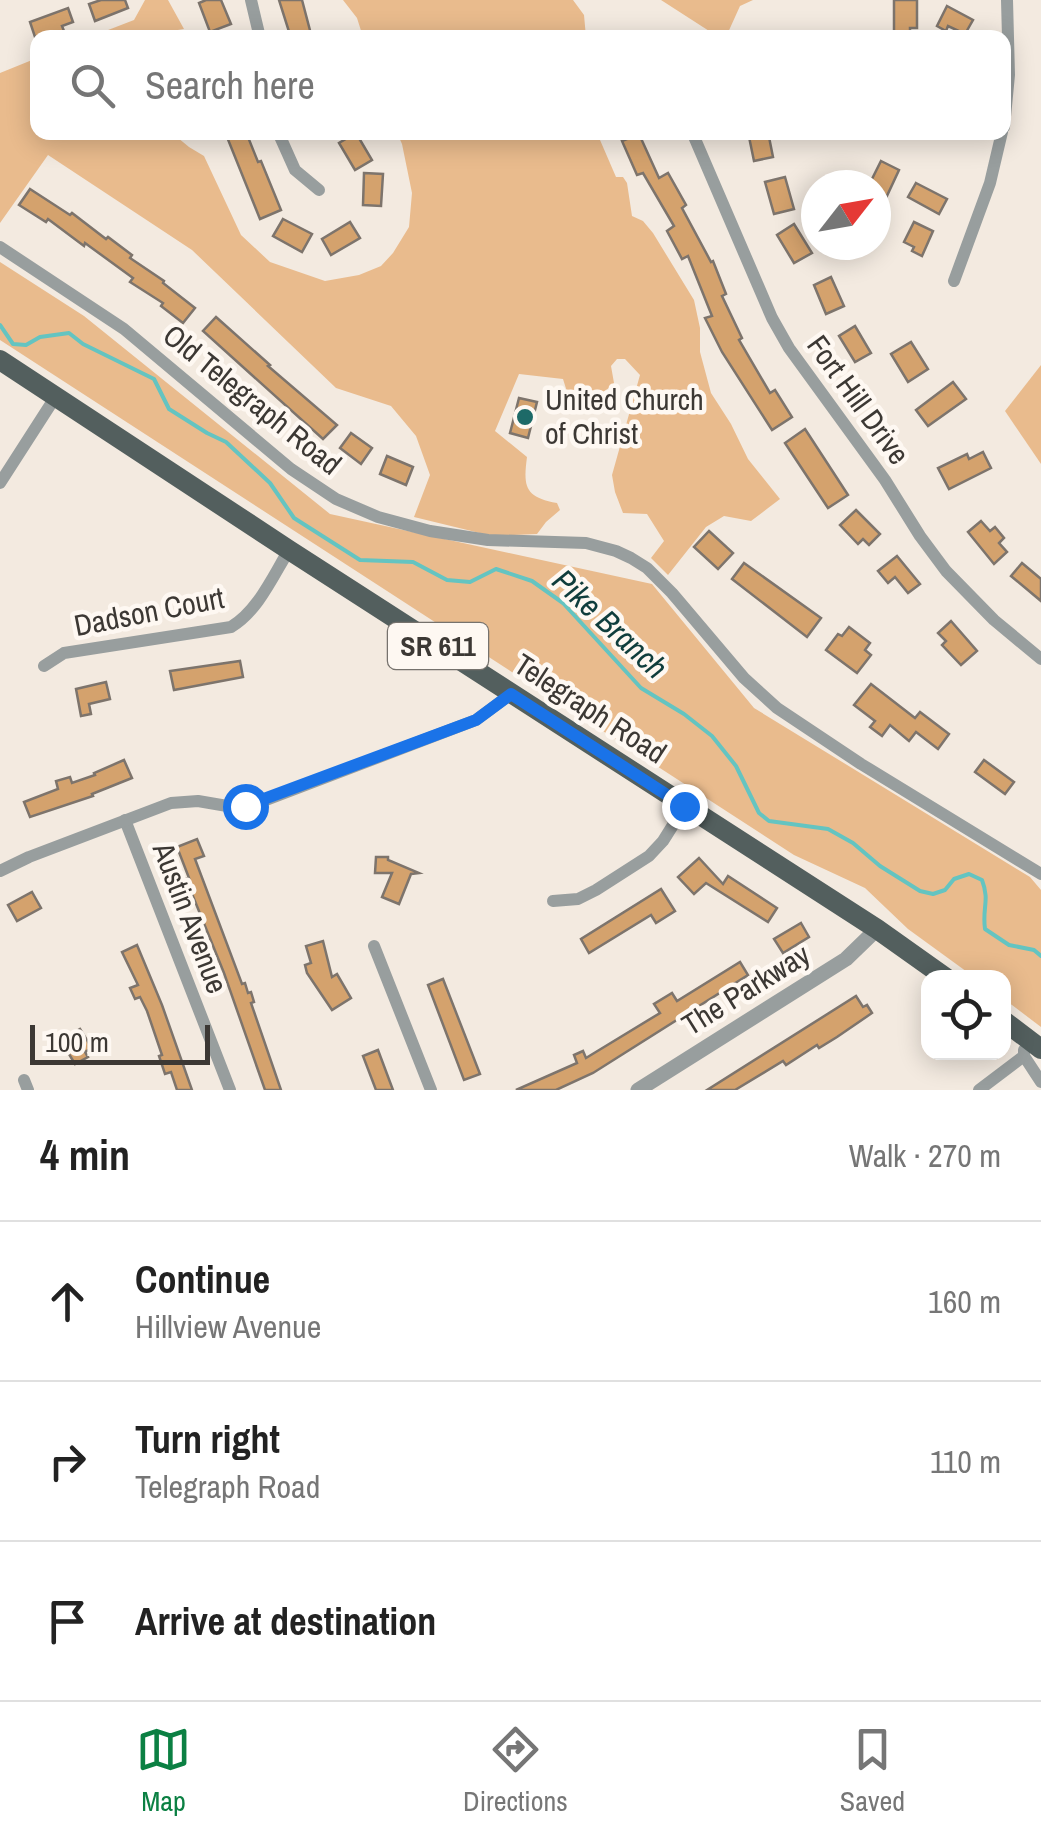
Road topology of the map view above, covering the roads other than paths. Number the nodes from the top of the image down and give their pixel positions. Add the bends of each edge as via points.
1 (251, 0) edge
2 (1007, 0) edge
3 (258, 30) edge
4 (1008, 30) edge
5 (282, 140) edge
6 (695, 140) edge
7 (1001, 140) edge
8 (319, 190) dead end
9 (0, 248) edge
10 (954, 281) dead end
11 (0, 360) edge
12 (56, 396) junction
13 (0, 483) edge
14 (289, 550) junction
15 (1041, 659) edge
16 (44, 666) dead end
17 (511, 694) junction
18 (684, 806) junction
19 (125, 820) junction
20 (0, 872) edge
21 (1041, 874) edge
22 (553, 901) dead end
23 (877, 929) junction
24 (374, 946) dead end
25 (935, 970) edge
26 (1011, 1028) edge
27 (1030, 1047) edge
28 (1041, 1082) edge
29 (230, 1090) edge
30 (431, 1090) edge
31 (638, 1090) edge
32 (979, 1090) edge

1 - 3 street
2 - 4 street
5 - 8 street via 295,170
6 - 15 street, Fort Hill Drive via 789,348 946,570
7 - 10 street
9 - 21 street, Old Telegraph Road via 124,329 291,469 336,498 430,531 586,543 647,568 777,708
11 - 12 main road, Telegraph Road / SR 611
12 - 13 street
12 - 14 main road, Telegraph Road / SR 611
14 - 16 street, Dadson Court via 252,608 230,627 64,654
14 - 17 main road, Telegraph Road / SR 611
17 - 18 main road, Telegraph Road / SR 611
17 - 19 street via 476,720 253,804 187,801
18 - 22 street via 650,856 596,890
18 - 23 main road, Telegraph Road / SR 611
19 - 20 street
19 - 29 street, Austin Avenue
23 - 25 main road, Telegraph Road / SR 611
23 - 31 street, The Parkway via 846,959
24 - 30 street
26 - 27 main road
27 - 28 street
27 - 32 street

